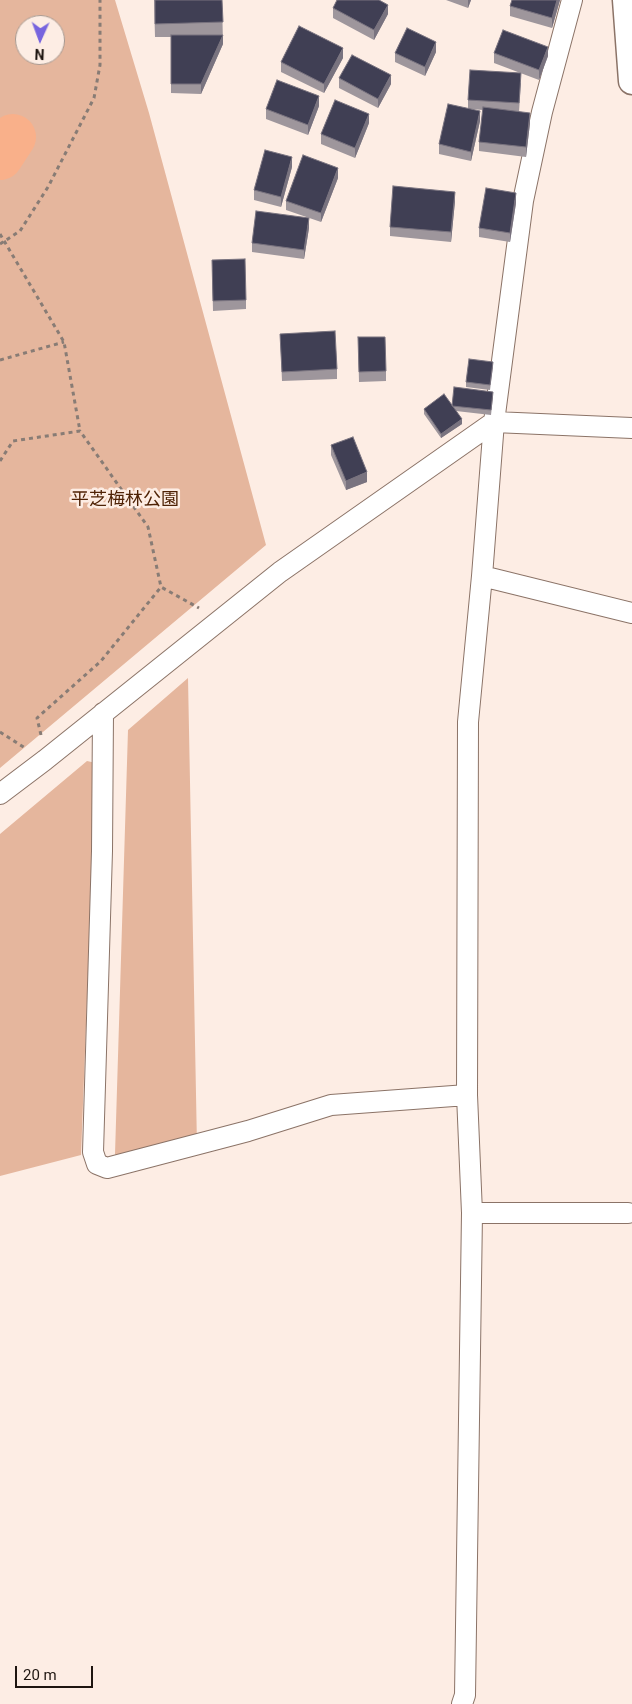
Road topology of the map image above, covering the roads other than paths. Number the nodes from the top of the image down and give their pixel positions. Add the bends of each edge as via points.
1 (572, 0) edge
2 (626, 0) edge
3 (632, 81) edge
4 (494, 422) junction
5 (632, 428) edge
6 (482, 576) junction
7 (632, 612) edge
8 (103, 713) junction
9 (0, 794) edge
10 (467, 1095) junction
11 (472, 1213) junction
12 (628, 1213) dead end
13 (462, 1704) edge

1 - 4 street via 522,201
2 - 3 street
4 - 5 street
4 - 6 street
4 - 8 street via 280,572
6 - 7 street
6 - 10 street via 468,722
8 - 9 street
8 - 10 street via 93,1152 97,1164 107,1168 248,1131 331,1105
10 - 11 street
11 - 12 street
11 - 13 street via 465,1695

